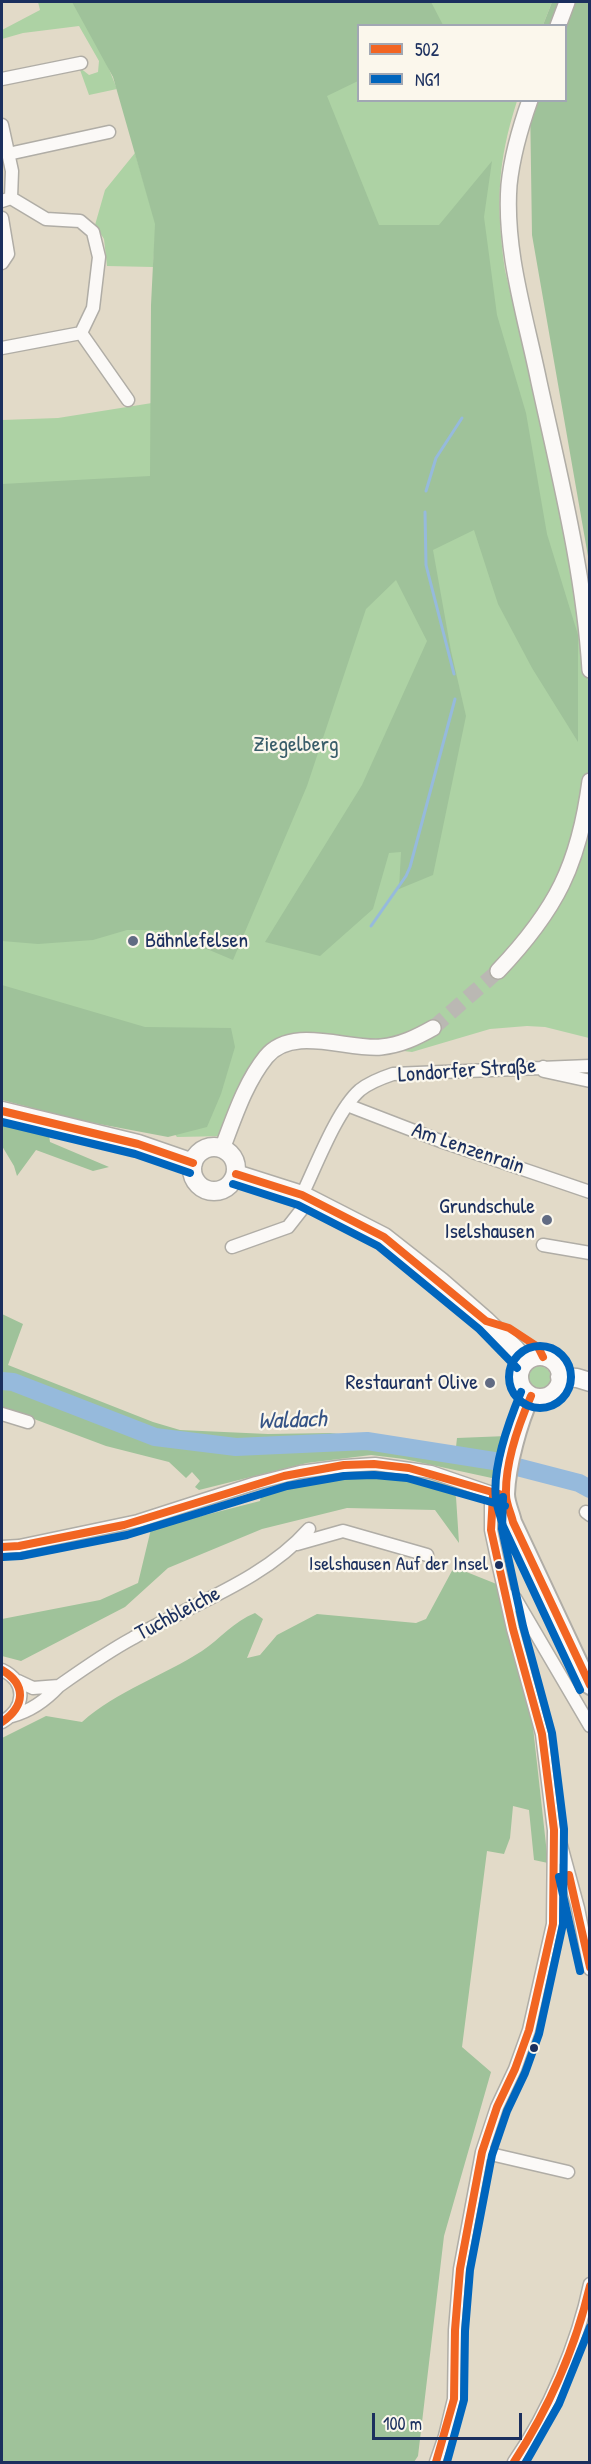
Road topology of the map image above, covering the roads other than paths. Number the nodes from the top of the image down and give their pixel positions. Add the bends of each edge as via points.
1 (567, 2) edge
2 (559, 24) edge
3 (81, 63) dead end
4 (2, 79) edge
5 (529, 102) edge
6 (2, 125) edge
7 (109, 132) dead end
8 (8, 154) junction
9 (6, 200) edge
10 (2, 218) edge
11 (4, 244) edge
12 (2, 262) edge
13 (81, 333) junction
14 (2, 348) edge
15 (128, 400) dead end
16 (590, 670) edge
17 (590, 781) edge
18 (498, 971) tunnel mouth
19 (433, 1028) tunnel mouth
20 (590, 1066) edge
21 (543, 1067) junction
22 (590, 1081) edge
23 (347, 1105) junction
24 (2, 1111) edge
25 (222, 1149) junction
26 (194, 1163) junction
27 (236, 1174) junction
28 (590, 1192) edge
29 (306, 1197) junction
30 (543, 1245) dead end
31 (232, 1247) dead end
32 (590, 1253) edge
33 (525, 1362) junction
34 (560, 1377) junction
35 (590, 1382) edge
36 (531, 1396) junction
37 (2, 1414) edge
38 (28, 1422) dead end
39 (499, 1496) junction
40 (309, 1529) dead end
41 (297, 1544) junction
42 (2, 1547) edge
43 (427, 1555) dead end
44 (506, 1595) junction
45 (2, 1670) edge
46 (18, 1681) junction
47 (59, 1686) junction
48 (590, 1686) edge
49 (7, 1719) edge
50 (590, 1726) edge
51 (554, 1830) junction
52 (590, 1969) edge
53 (482, 2152) junction
54 (568, 2172) dead end
55 (590, 2284) edge
56 (436, 2463) edge
57 (514, 2463) edge

1 - 2 street
3 - 4 street
5 - 16 street via 513,154 509,185 512,254 578,564
6 - 8 street
7 - 8 street
8 - 9 street via 12,171
9 - 13 street via 46,219 80,220 93,232 99,257 93,308
10 - 11 street
11 - 12 street via 8,254
13 - 14 street
13 - 15 street
17 - 18 street via 578,846 548,913
19 - 25 street via 381,1047 310,1040 288,1043 268,1054 244,1094
20 - 21 street, Londorfer Straße
21 - 22 street via 555,1075
21 - 23 street, Londorfer Straße via 393,1074 373,1081
23 - 28 street, Am Lenzenrain
23 - 29 street, Londorfer Straße
24 - 26 main road via 99,1133
25 - 26 main road via 202,1151
25 - 27 main road via 232,1156
26 - 27 main road via 197,1183 209,1190 223,1190
27 - 29 main road
29 - 31 street, Londorfer Straße via 288,1227
29 - 33 main road via 406,1252 486,1321
30 - 32 street
33 - 34 main road via 537,1357 550,1359
33 - 36 main road via 519,1381
34 - 35 main road
34 - 36 main road via 551,1395
36 - 39 main road
37 - 38 street
39 - 42 street via 430,1472 375,1464 345,1466 256,1483 138,1521
39 - 44 street via 491,1504 491,1530
39 - 48 main road
40 - 41 street, Tuchbleiche
41 - 43 street, Tuchbleiche via 343,1531
41 - 47 street, Tuchbleiche via 214,1596 133,1637
44 - 50 street via 515,1598
44 - 51 street via 542,1734
45 - 46 street
46 - 47 street via 33,1688
46 - 49 street via 19,1707
47 - 49 street, Tuchbleiche via 50,1697
51 - 52 street via 578,1908
51 - 53 street via 553,1924 530,2030
53 - 54 street
53 - 56 street via 460,2269 454,2330 454,2399
55 - 57 street via 555,2388

